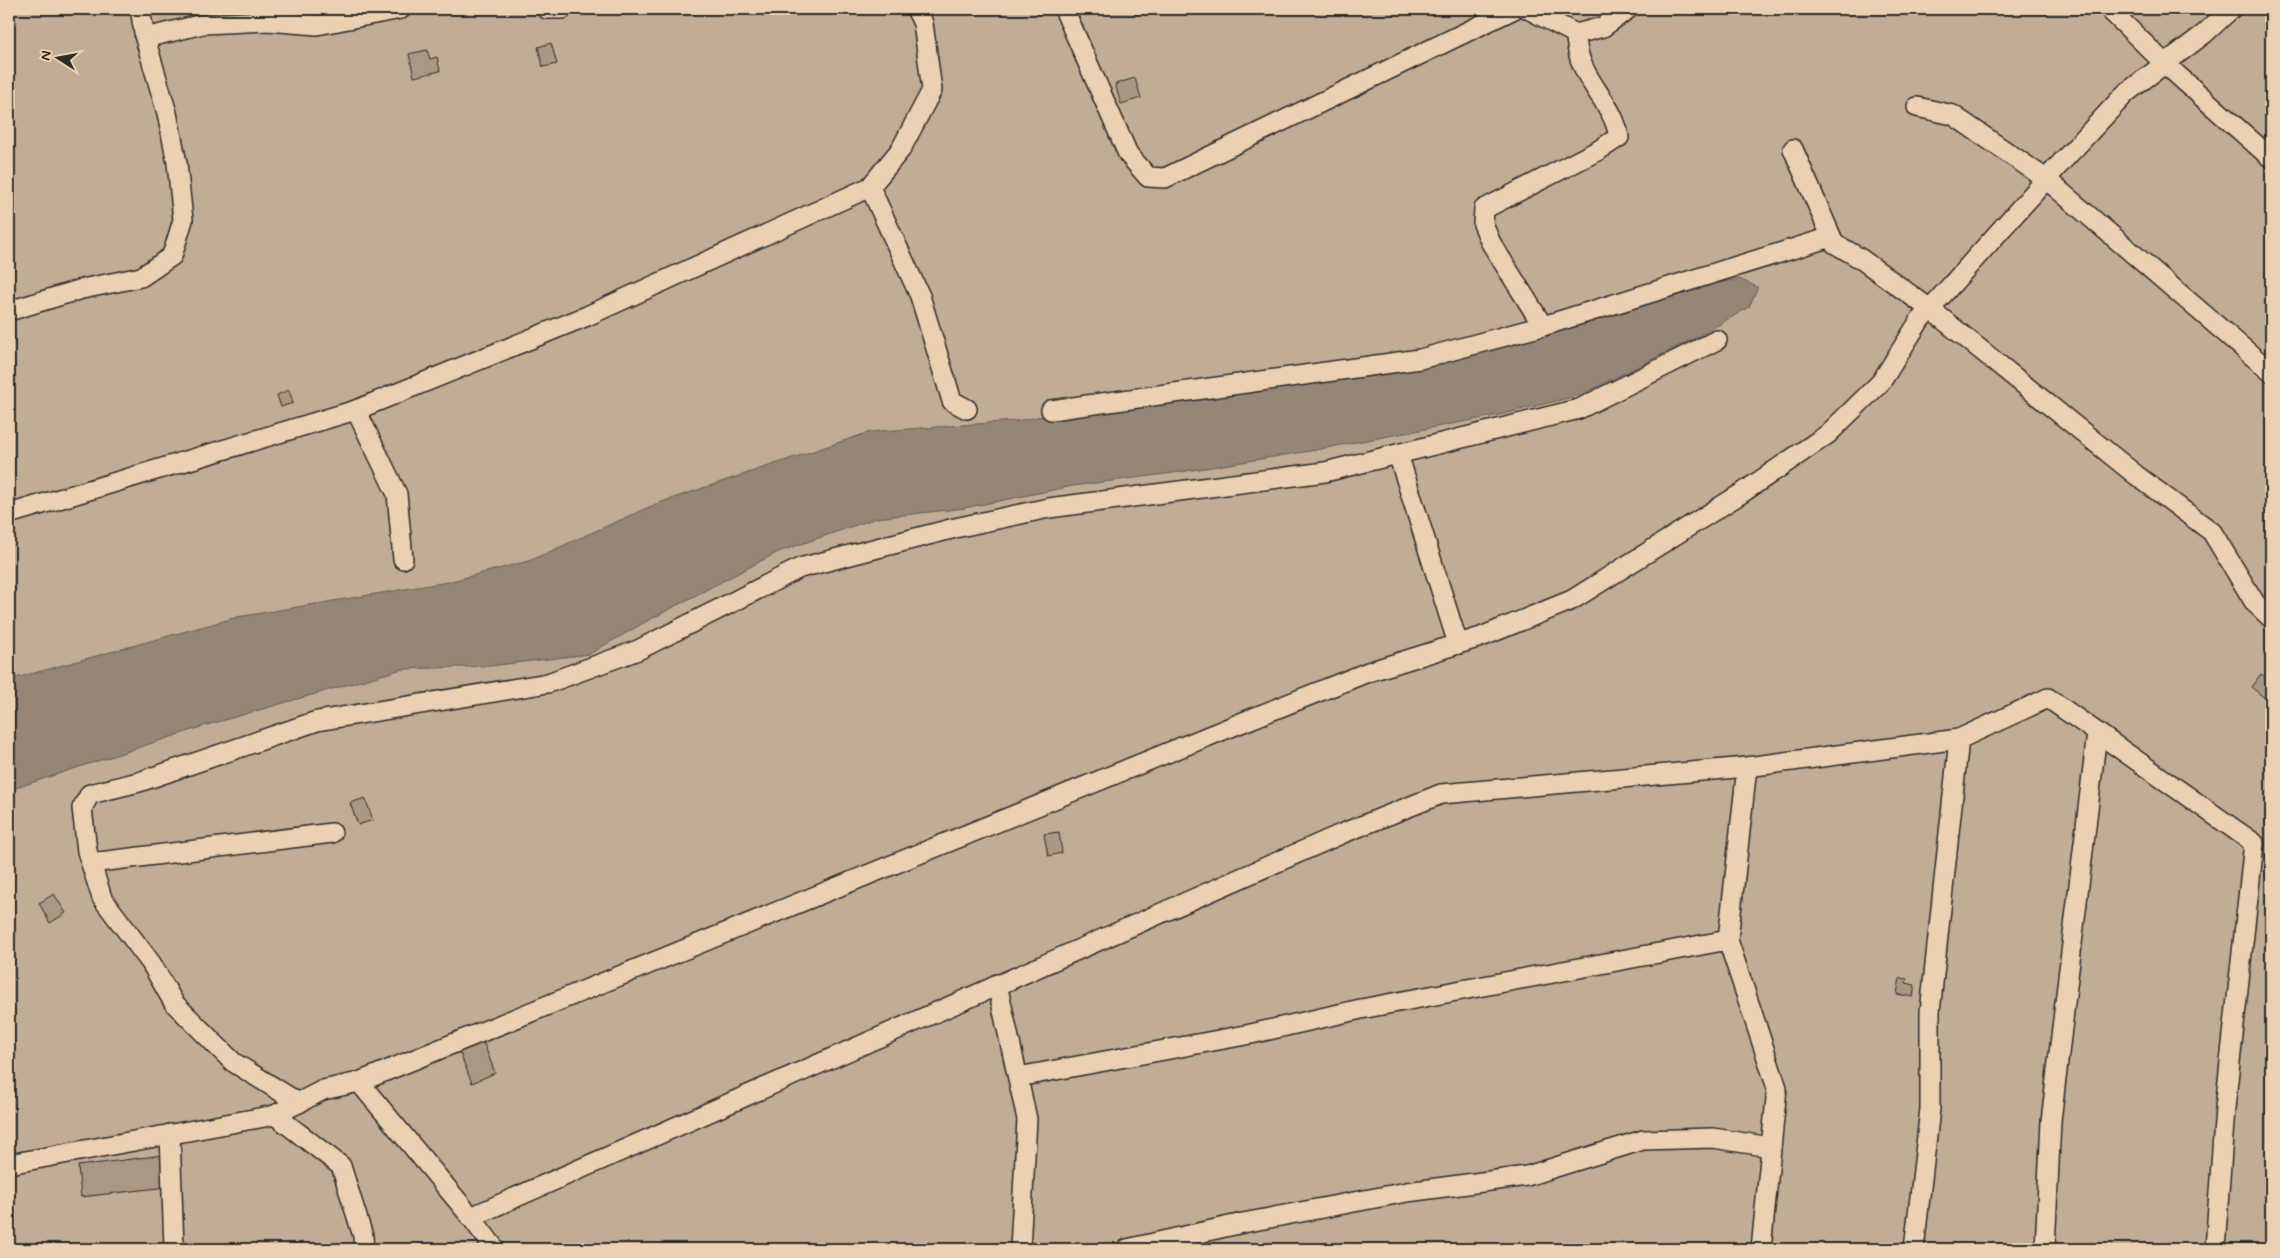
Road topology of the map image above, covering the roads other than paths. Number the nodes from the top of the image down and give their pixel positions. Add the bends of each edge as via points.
1 (140, 9) edge
2 (401, 9) edge
3 (547, 9) edge
4 (563, 9) edge
5 (916, 9) edge
6 (1064, 9) edge
7 (1514, 9) edge
8 (1528, 9) edge
9 (1628, 9) edge
10 (2109, 9) edge
11 (2231, 9) edge
12 (1576, 34) junction
13 (145, 38) junction
14 (2165, 64) junction
15 (1917, 107) dead end
16 (1793, 149) dead end
17 (2271, 158) edge
18 (2046, 179) junction
19 (870, 187) junction
20 (1831, 238) junction
21 (1930, 309) junction
22 (9, 311) edge
23 (1543, 326) junction
24 (1718, 340) dead end
25 (2271, 372) edge
26 (356, 410) junction
27 (967, 410) dead end
28 (1051, 410) dead end
29 (1398, 454) junction
30 (9, 514) edge
31 (403, 559) dead end
32 (2271, 618) edge
33 (1458, 644) junction
34 (2096, 732) junction
35 (1959, 739) junction
36 (1747, 766) junction
37 (332, 833) dead end
38 (91, 863) junction
39 (1728, 940) junction
40 (997, 984) junction
41 (1018, 1077) junction
42 (359, 1082) junction
43 (299, 1103) junction
44 (275, 1115) junction
45 (170, 1134) junction
46 (1771, 1147) junction
47 (9, 1164) edge
48 (471, 1217) junction
49 (174, 1249) edge
50 (364, 1249) edge
51 (495, 1249) edge
52 (1020, 1249) edge
53 (1127, 1249) edge
54 (1760, 1249) edge
55 (1914, 1249) edge
56 (2045, 1249) edge
57 (2215, 1249) edge

1 - 13 lane
2 - 13 lane via 317,26 267,21 203,24
3 - 4 lane
5 - 19 lane via 923,23 932,90 902,149
6 - 7 lane via 1128,154 1148,177 1165,178
8 - 12 lane
9 - 12 lane via 1603,26
10 - 14 lane
11 - 14 lane
12 - 23 lane via 1576,45 1588,80 1617,123 1619,137 1484,208 1483,224 1491,243
13 - 22 lane via 167,113 177,163 183,220 172,256 141,277 82,288
14 - 17 lane
14 - 18 lane via 2126,93
15 - 18 lane via 1952,115
16 - 20 lane
18 - 21 lane
18 - 25 lane
19 - 26 lane via 587,316
19 - 27 lane via 920,296 952,401
20 - 21 lane
20 - 23 lane
21 - 32 lane via 2212,532 2255,603
21 - 33 lane via 1881,382 1828,434 1742,493 1572,600
23 - 28 lane via 1420,359
24 - 29 lane via 1579,409
26 - 30 lane
26 - 31 lane via 397,494
29 - 33 lane
29 - 38 lane via 1325,472 1048,508 800,568 638,650 548,683 317,721 139,782 90,794 82,808
33 - 42 lane via 1368,672 1285,705
34 - 35 lane via 2048,698
34 - 56 lane via 2051,1121
34 - 57 lane via 2254,843 2225,1108
35 - 36 lane
35 - 55 lane via 1930,1012 1930,1109
36 - 39 lane
36 - 40 lane via 1441,794
37 - 38 lane
38 - 43 lane via 102,898 151,963 174,1003 233,1062
39 - 41 lane
39 - 46 lane via 1777,1088
40 - 41 lane
40 - 48 lane
41 - 52 lane via 1027,1118
42 - 43 lane via 323,1090
42 - 48 lane
43 - 44 lane
44 - 45 lane
44 - 50 lane via 341,1166 364,1236
45 - 47 lane
45 - 49 lane
46 - 53 lane via 1713,1138 1643,1140 1527,1176 1398,1194
46 - 54 lane
48 - 51 lane

